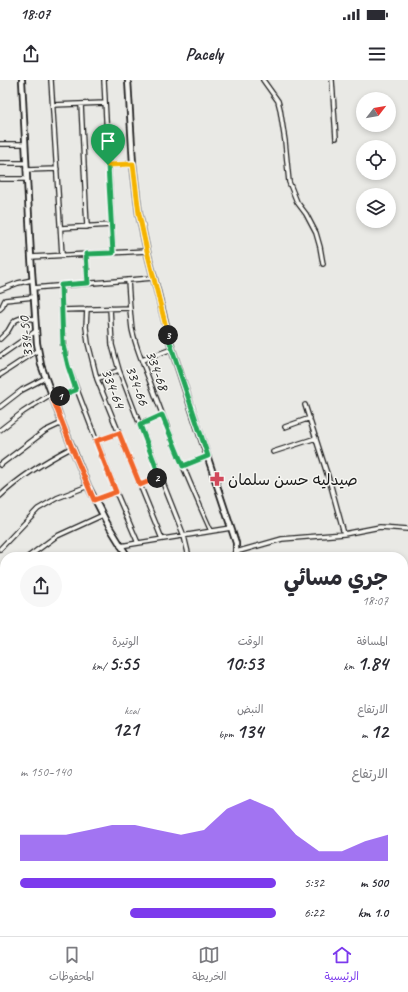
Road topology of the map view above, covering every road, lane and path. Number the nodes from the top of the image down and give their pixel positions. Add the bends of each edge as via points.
1 (22, 80) edge
2 (51, 80) edge
3 (104, 80) edge
4 (128, 80) edge
5 (263, 80) edge
6 (332, 80) edge
7 (105, 103) junction
8 (81, 104) junction
9 (53, 105) junction
10 (336, 138) dead end
11 (0, 144) edge
12 (25, 144) junction
13 (0, 163) edge
14 (26, 163) junction
15 (133, 164) junction
16 (108, 165) junction
17 (57, 169) junction
18 (26, 170) junction
19 (0, 179) edge
20 (27, 179) junction
21 (111, 225) junction
22 (87, 227) junction
23 (60, 228) junction
24 (147, 251) junction
25 (113, 253) junction
26 (86, 254) junction
27 (62, 255) junction
28 (31, 257) junction
29 (323, 264) dead end
30 (153, 278) junction
31 (32, 280) junction
32 (128, 280) junction
33 (88, 283) junction
34 (61, 285) junction
35 (33, 288) junction
36 (0, 290) edge
37 (34, 296) junction
38 (0, 308) edge
39 (110, 308) junction
40 (130, 308) junction
41 (87, 309) junction
42 (62, 310) junction
43 (35, 319) junction
44 (36, 331) junction
45 (0, 339) edge
46 (172, 349) junction
47 (38, 350) junction
48 (0, 356) edge
49 (142, 360) junction
50 (119, 370) junction
51 (0, 375) edge
52 (45, 378) junction
53 (97, 379) junction
54 (76, 390) junction
55 (52, 397) junction
56 (305, 405) dead end
57 (0, 407) edge
58 (162, 415) junction
59 (310, 418) junction
60 (62, 423) junction
61 (140, 425) junction
62 (285, 427) dead end
63 (0, 430) edge
64 (119, 433) junction
65 (316, 438) junction
66 (96, 441) junction
67 (72, 448) junction
68 (273, 452) dead end
69 (208, 456) junction
70 (0, 465) edge
71 (183, 466) junction
72 (160, 477) junction
73 (140, 485) junction
74 (88, 486) junction
75 (116, 492) junction
76 (0, 496) edge
77 (94, 500) junction
78 (102, 515) junction
79 (231, 528) junction
80 (408, 529) edge
81 (211, 531) junction
82 (344, 534) junction
83 (184, 536) junction
84 (162, 539) junction
85 (138, 543) junction
86 (120, 546) junction
87 (0, 549) edge
88 (35, 552) edge
89 (124, 552) edge
90 (188, 552) edge
91 (235, 552) edge
92 (241, 552) edge

1 - 12 street, 334-50
2 - 9 street
3 - 7 street
4 - 15 street
5 - 29 street via 278,101 289,182 297,202 316,233
6 - 10 street
7 - 8 street
7 - 16 street
8 - 9 street
8 - 22 street
9 - 17 street
11 - 12 street
12 - 14 street, 334-50
13 - 14 street
14 - 18 street, 334-50
15 - 16 street
15 - 24 street via 139,214
16 - 21 street
17 - 18 street
17 - 23 street
18 - 20 street, 334-50
19 - 20 street
20 - 28 street, 334-50
21 - 22 street
21 - 25 street
22 - 23 street
23 - 27 street
24 - 25 street
24 - 30 street
25 - 26 street
26 - 27 street
26 - 33 street
27 - 28 street
28 - 31 street, 334-50
30 - 32 street
30 - 46 street
31 - 35 street, 334-50
31 - 36 street
32 - 33 street
32 - 40 street, 334-68
33 - 34 street
34 - 35 street
34 - 42 street
35 - 37 street, 334-50
37 - 38 street via 5,300
37 - 43 street, 334-50
39 - 40 street
39 - 41 street
39 - 50 street, 334-66 via 112,344
40 - 49 street, 334-68 via 132,329
41 - 42 street
41 - 53 street, 334-64 via 88,343
42 - 54 street via 63,345
43 - 44 street, 334-50
43 - 45 street via 16,320
44 - 47 street, 334-50
44 - 48 street
46 - 49 street
46 - 69 street
47 - 51 street
47 - 52 street, 334-50
49 - 58 street, 334-68
50 - 53 street
50 - 61 street, 334-66
52 - 55 street, 334-50
52 - 57 street via 22,390
53 - 64 street, 334-64
54 - 55 street
54 - 66 street
55 - 60 street, 334-50
55 - 63 street via 23,412
56 - 59 street
58 - 61 street
58 - 71 street, 334-68
59 - 62 street
59 - 65 street
60 - 67 street, 334-50
60 - 70 street via 45,431
61 - 72 street, 334-66
64 - 66 street
64 - 73 street, 334-64
65 - 68 street
65 - 82 street
66 - 75 street
67 - 74 street, 334-50
67 - 76 street via 48,460
69 - 71 street
69 - 79 street
71 - 81 street, 334-68
72 - 73 street
72 - 83 street, 334-66
73 - 84 street, 334-64
74 - 77 street, 334-50
74 - 87 street via 38,509
75 - 77 street
75 - 85 street
77 - 78 street, 334-50
78 - 86 street, 334-50
78 - 88 street via 55,537
79 - 81 street
79 - 91 street via 236,543
80 - 82 street via 380,527
81 - 83 street
82 - 92 street via 282,539
83 - 84 street
83 - 90 street, 334-66
84 - 85 street
85 - 86 street
86 - 89 street, 334-50

